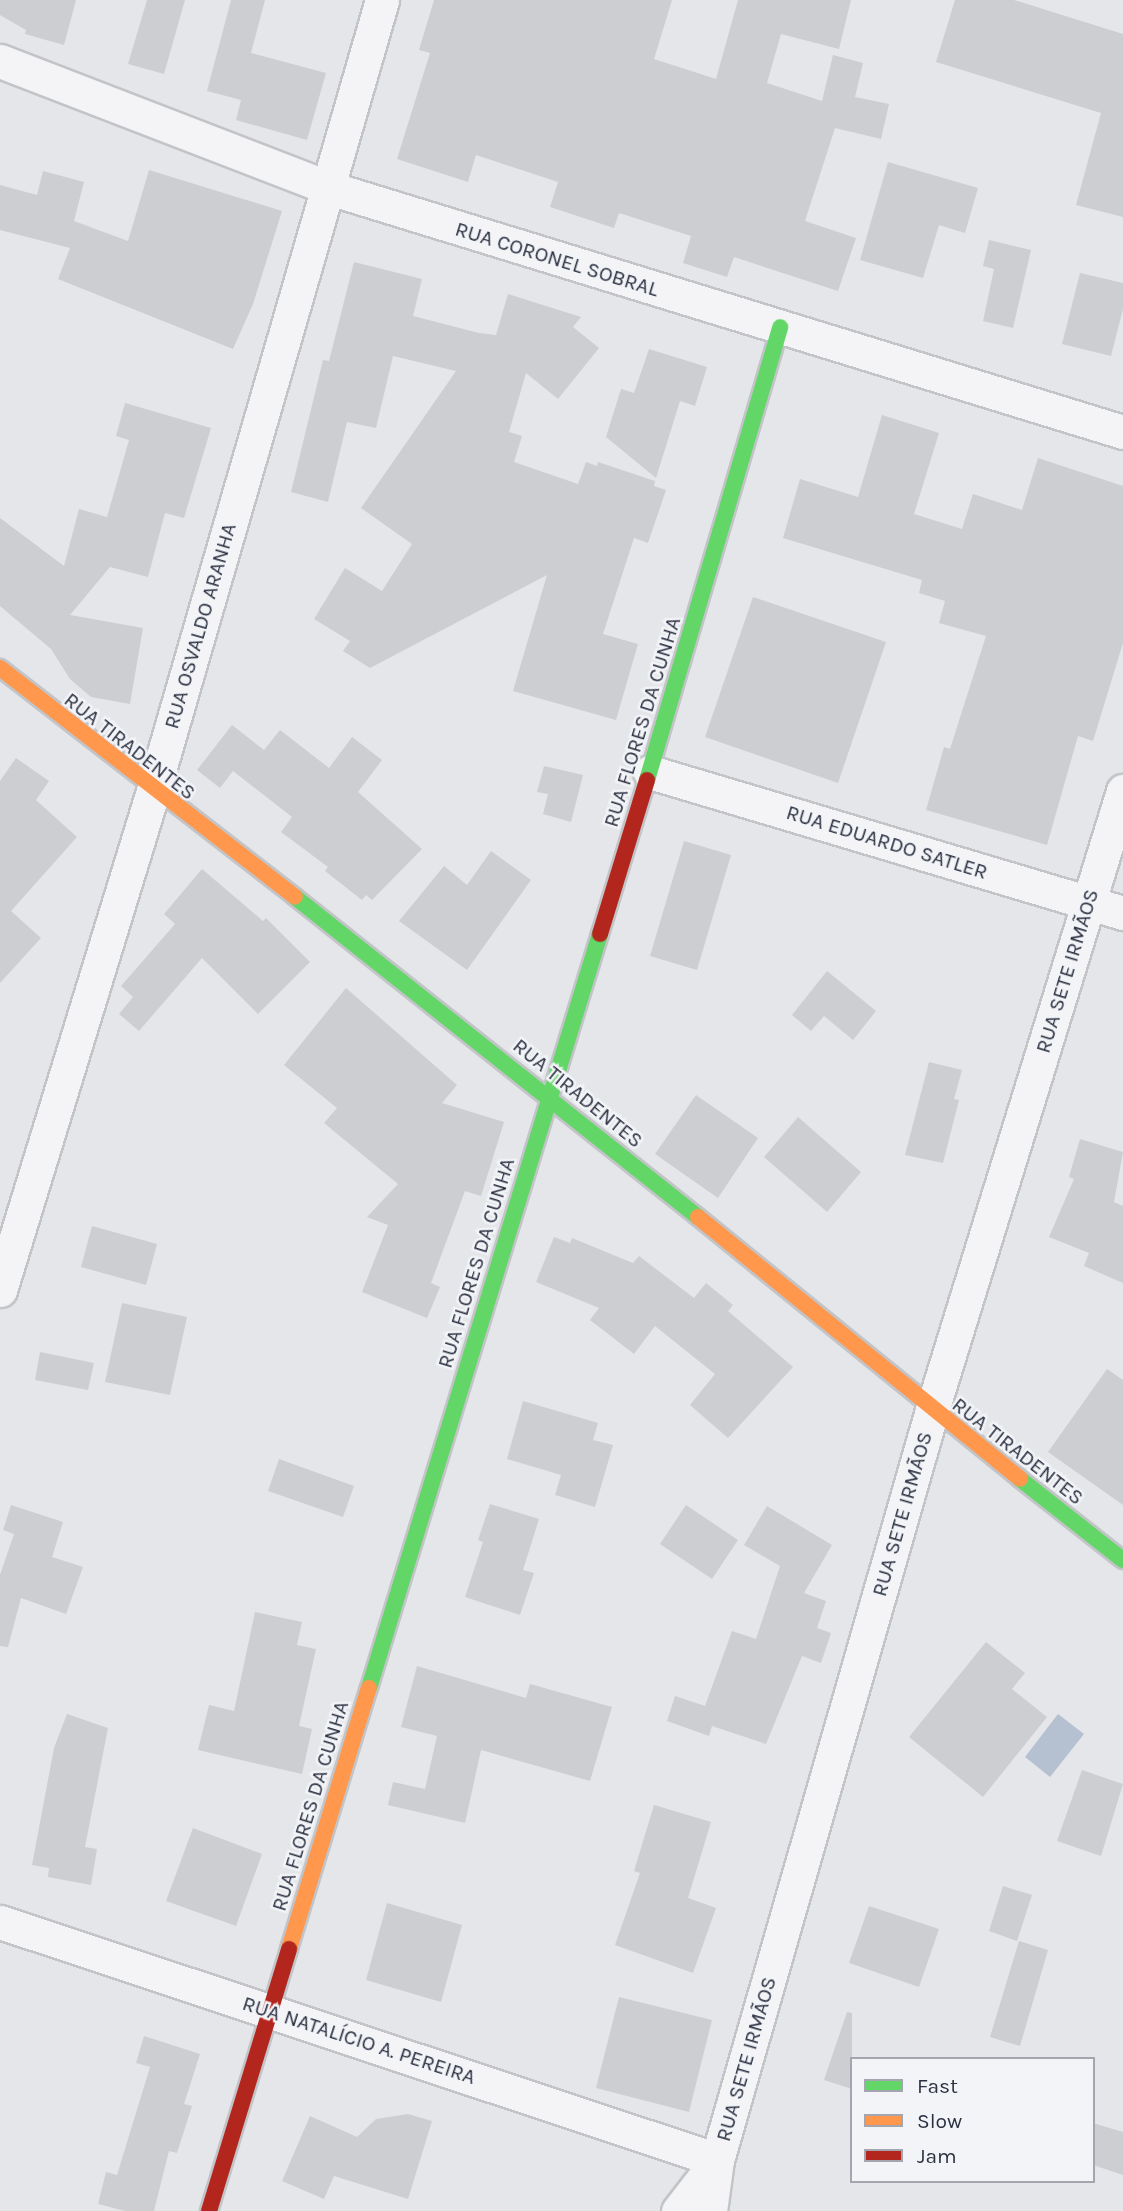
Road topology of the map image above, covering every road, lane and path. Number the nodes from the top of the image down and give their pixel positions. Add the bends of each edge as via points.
1 (382, 0) edge
2 (0, 61) edge
3 (326, 187) junction
4 (780, 327) junction
5 (1123, 432) edge
6 (0, 668) edge
7 (650, 772) junction
8 (153, 791) junction
9 (1123, 791) edge
10 (1088, 903) junction
11 (1123, 913) edge
12 (549, 1095) junction
13 (0, 1290) edge
14 (932, 1410) junction
15 (1123, 1560) edge
16 (0, 1923) edge
17 (270, 2010) junction
18 (717, 2160) junction
19 (209, 2211) edge
20 (678, 2211) edge
21 (710, 2211) edge

1 - 3 street, RUA OSVALDO ARANHA
2 - 3 street, RUA CORONEL SOBRAL
3 - 4 street, RUA CORONEL SOBRAL
3 - 8 street, RUA OSVALDO ARANHA
4 - 5 street, RUA CORONEL SOBRAL
4 - 7 street, RUA FLORES DA CUNHA
6 - 8 street, RUA TIRADENTES
7 - 10 street, RUA EDUARDO SATLER
7 - 12 street, RUA FLORES DA CUNHA
8 - 12 street, RUA TIRADENTES
8 - 13 street, RUA OSVALDO ARANHA
9 - 10 street, RUA SETE IRMÃOS
10 - 11 street, RUA EDUARDO SATLER
10 - 14 street, RUA SETE IRMÃOS
12 - 14 street, RUA TIRADENTES
12 - 17 street, RUA FLORES DA CUNHA
14 - 15 street, RUA TIRADENTES
14 - 18 street, RUA SETE IRMÃOS
16 - 17 street, RUA NATALÍCIO A. PEREIRA
17 - 18 street, RUA NATALÍCIO A. PEREIRA
17 - 19 street, RUA FLORES DA CUNHA
18 - 20 street
18 - 21 street

